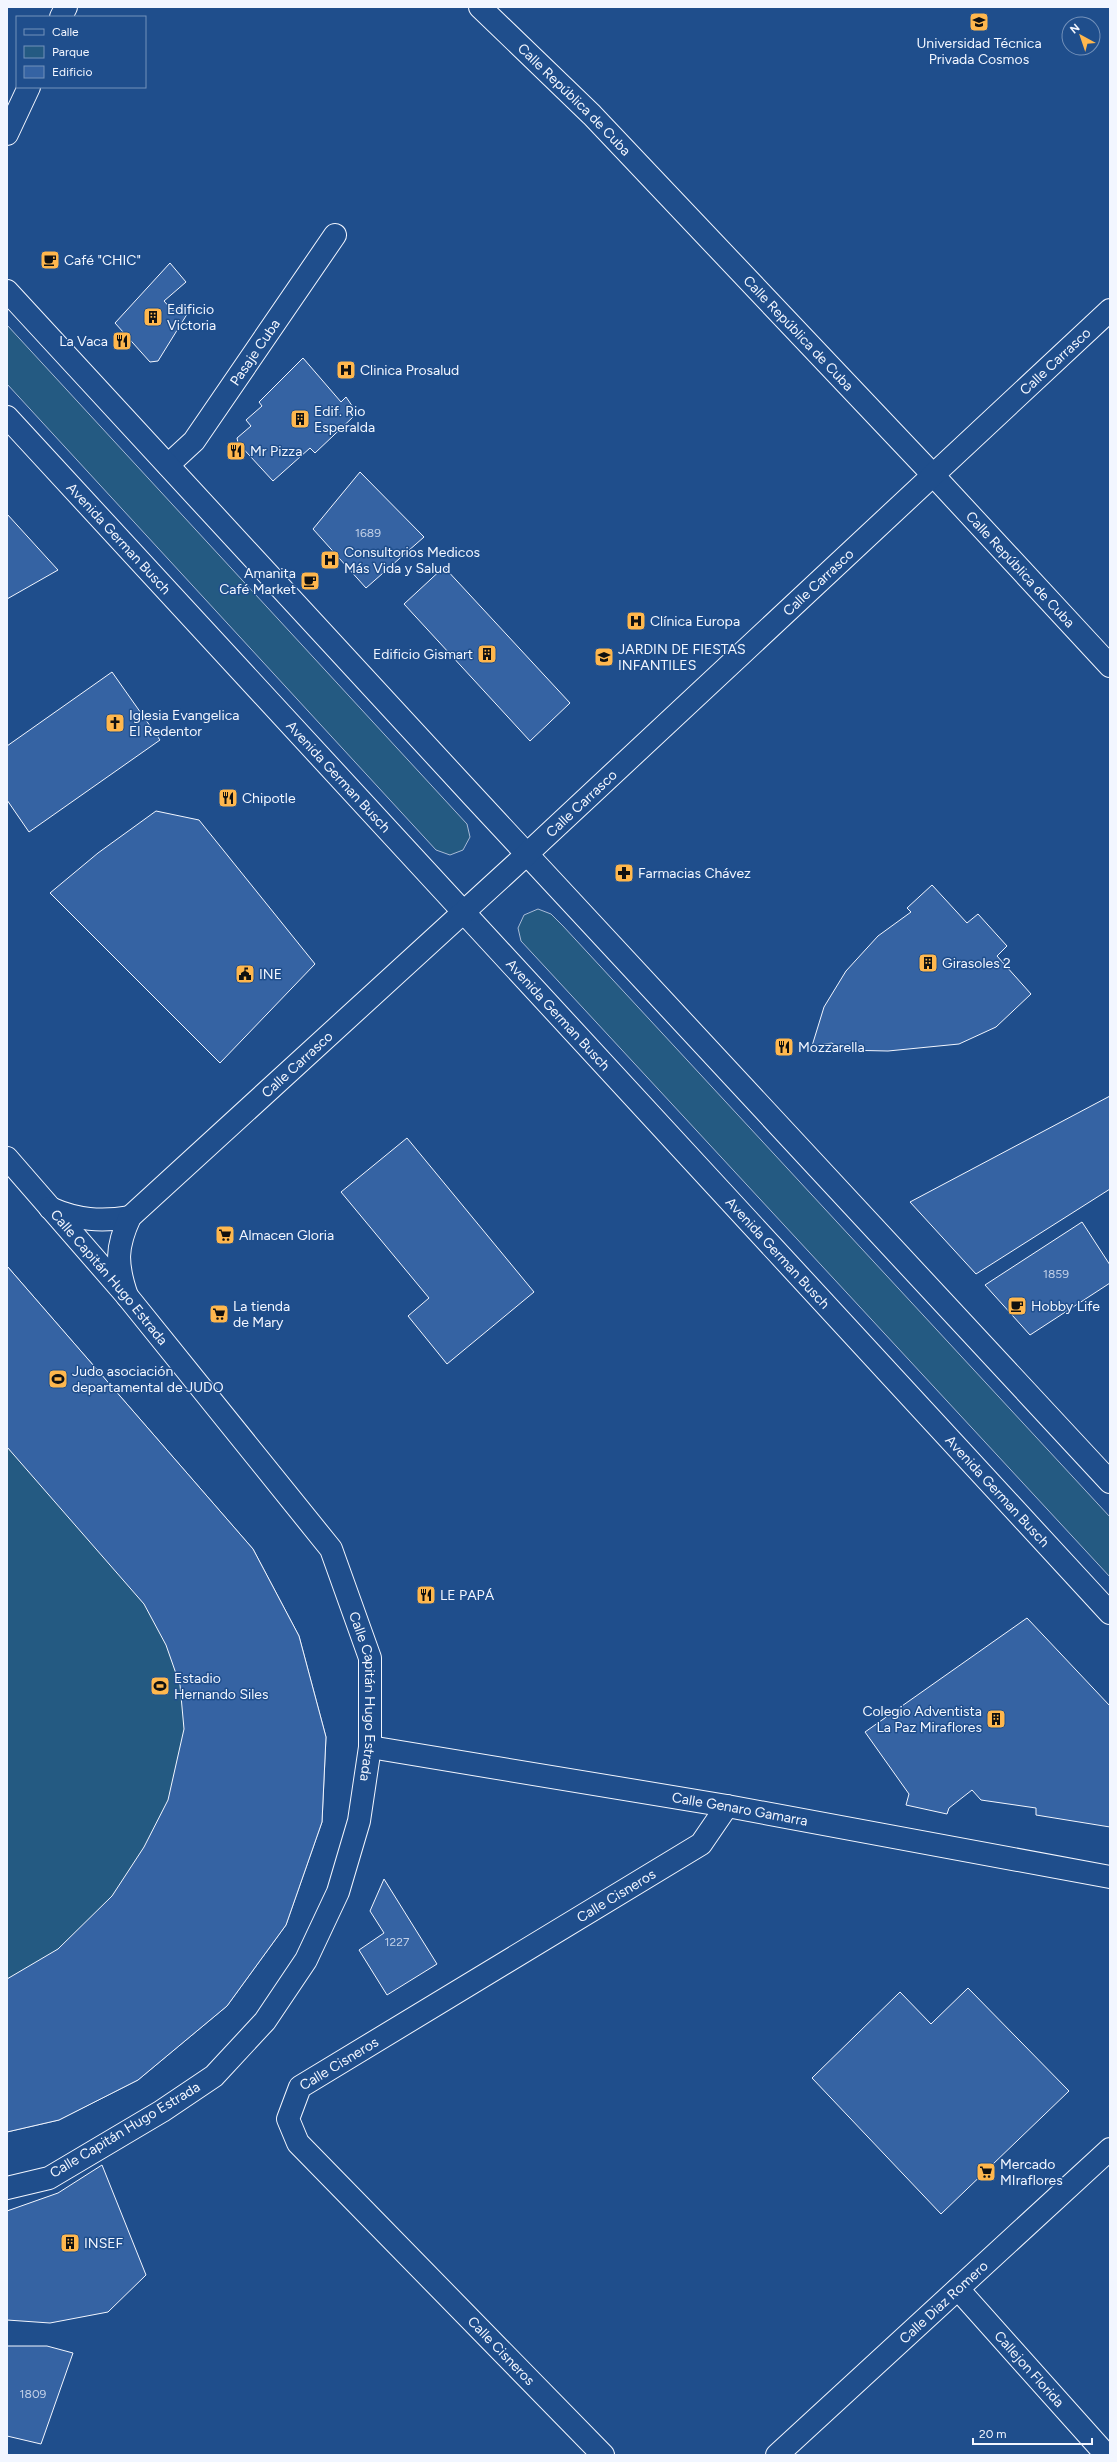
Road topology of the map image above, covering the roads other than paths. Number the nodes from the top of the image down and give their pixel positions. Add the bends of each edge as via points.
1 (480, 7) edge
2 (29, 88) edge
3 (7, 134) edge
4 (335, 234) dead end
5 (7, 291) edge
6 (1110, 310) edge
7 (7, 417) edge
8 (168, 465) junction
9 (934, 476) junction
10 (1110, 666) edge
11 (527, 854) junction
12 (464, 912) junction
13 (7, 1158) edge
14 (48, 1207) junction
15 (130, 1217) junction
16 (127, 1296) junction
17 (1110, 1482) edge
18 (1110, 1613) edge
19 (370, 1747) junction
20 (727, 1806) junction
21 (1110, 1877) edge
22 (1110, 2149) edge
23 (7, 2188) edge
24 (958, 2289) junction
25 (1102, 2449) edge
26 (603, 2455) edge
27 (776, 2455) edge

1 - 9 main road, Calle República de Cuba via 592,115
2 - 3 main road
4 - 8 main road, Pasaje Cuba via 194,441
5 - 8 main road
6 - 9 main road, Calle Carrasco
7 - 12 main road, Avenida German Busch
8 - 11 main road
9 - 10 main road, Calle República de Cuba
9 - 11 main road, Calle Carrasco
11 - 12 main road, Calle Carrasco
11 - 17 main road
12 - 15 main road, Calle Carrasco
12 - 18 main road, Avenida German Busch
13 - 14 main road, Calle Capitán Hugo Estrada
14 - 15 main road via 67,1216 88,1220 109,1221
14 - 16 main road, Calle Capitán Hugo Estrada
15 - 16 main road, Calle Carrasco via 122,1236 118,1256 120,1276
16 - 19 main road, Calle Capitán Hugo Estrada via 331,1549 370,1658
19 - 20 main road, Calle Genaro Gamarra
19 - 23 main road, Calle Capitán Hugo Estrada via 359,1821 338,1892 306,1960 265,2021 214,2076 162,2111 49,2178
20 - 21 main road, Calle Genaro Gamarra
20 - 26 main road, Calle Cisneros via 702,1844 300,2087 288,2119 298,2143
22 - 24 main road, Calle Diaz Romero
24 - 25 main road, Callejon Florida
24 - 27 main road, Calle Diaz Romero

